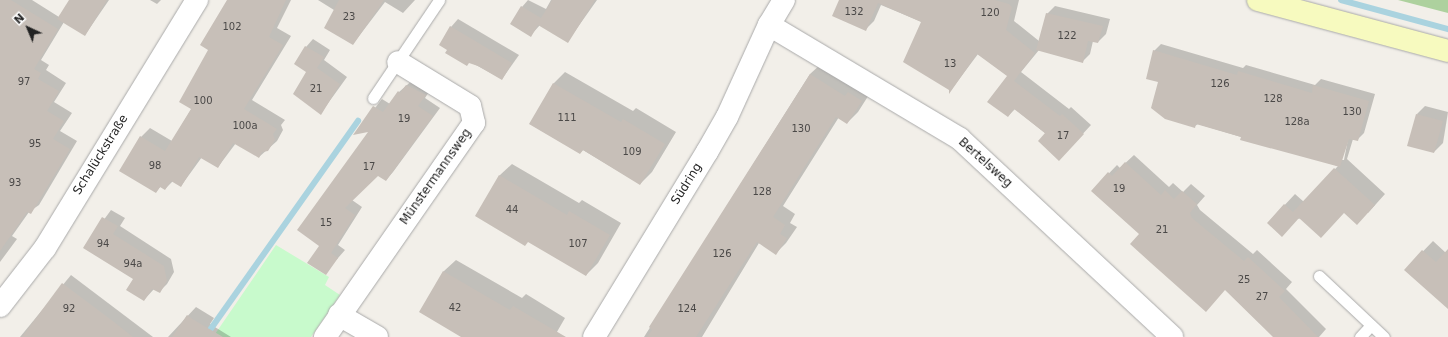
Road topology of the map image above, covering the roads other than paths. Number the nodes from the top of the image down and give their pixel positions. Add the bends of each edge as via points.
1 (197, 0) edge
2 (440, 0) edge
3 (775, 0) edge
4 (784, 0) edge
5 (1258, 0) edge
6 (769, 25) junction
7 (1448, 51) edge
8 (398, 62) junction
9 (373, 98) dead end
10 (1319, 276) dead end
11 (0, 306) edge
12 (339, 315) junction
13 (1371, 325) junction
14 (325, 337) edge
15 (377, 337) edge
16 (594, 337) edge
17 (1172, 337) edge
18 (1360, 337) edge
19 (1384, 337) edge

1 - 11 street, Schalückstraße via 45,248
2 - 8 lane
3 - 6 street, Südring
4 - 6 street, Südring
5 - 7 main road
6 - 16 street, Südring via 717,134
6 - 17 street, Bertelsweg via 960,139
8 - 9 lane
8 - 12 street, Münstermannsweg via 470,106 474,123
10 - 13 lane
12 - 14 street, Münstermannsweg
12 - 15 street
13 - 18 lane
13 - 19 lane

